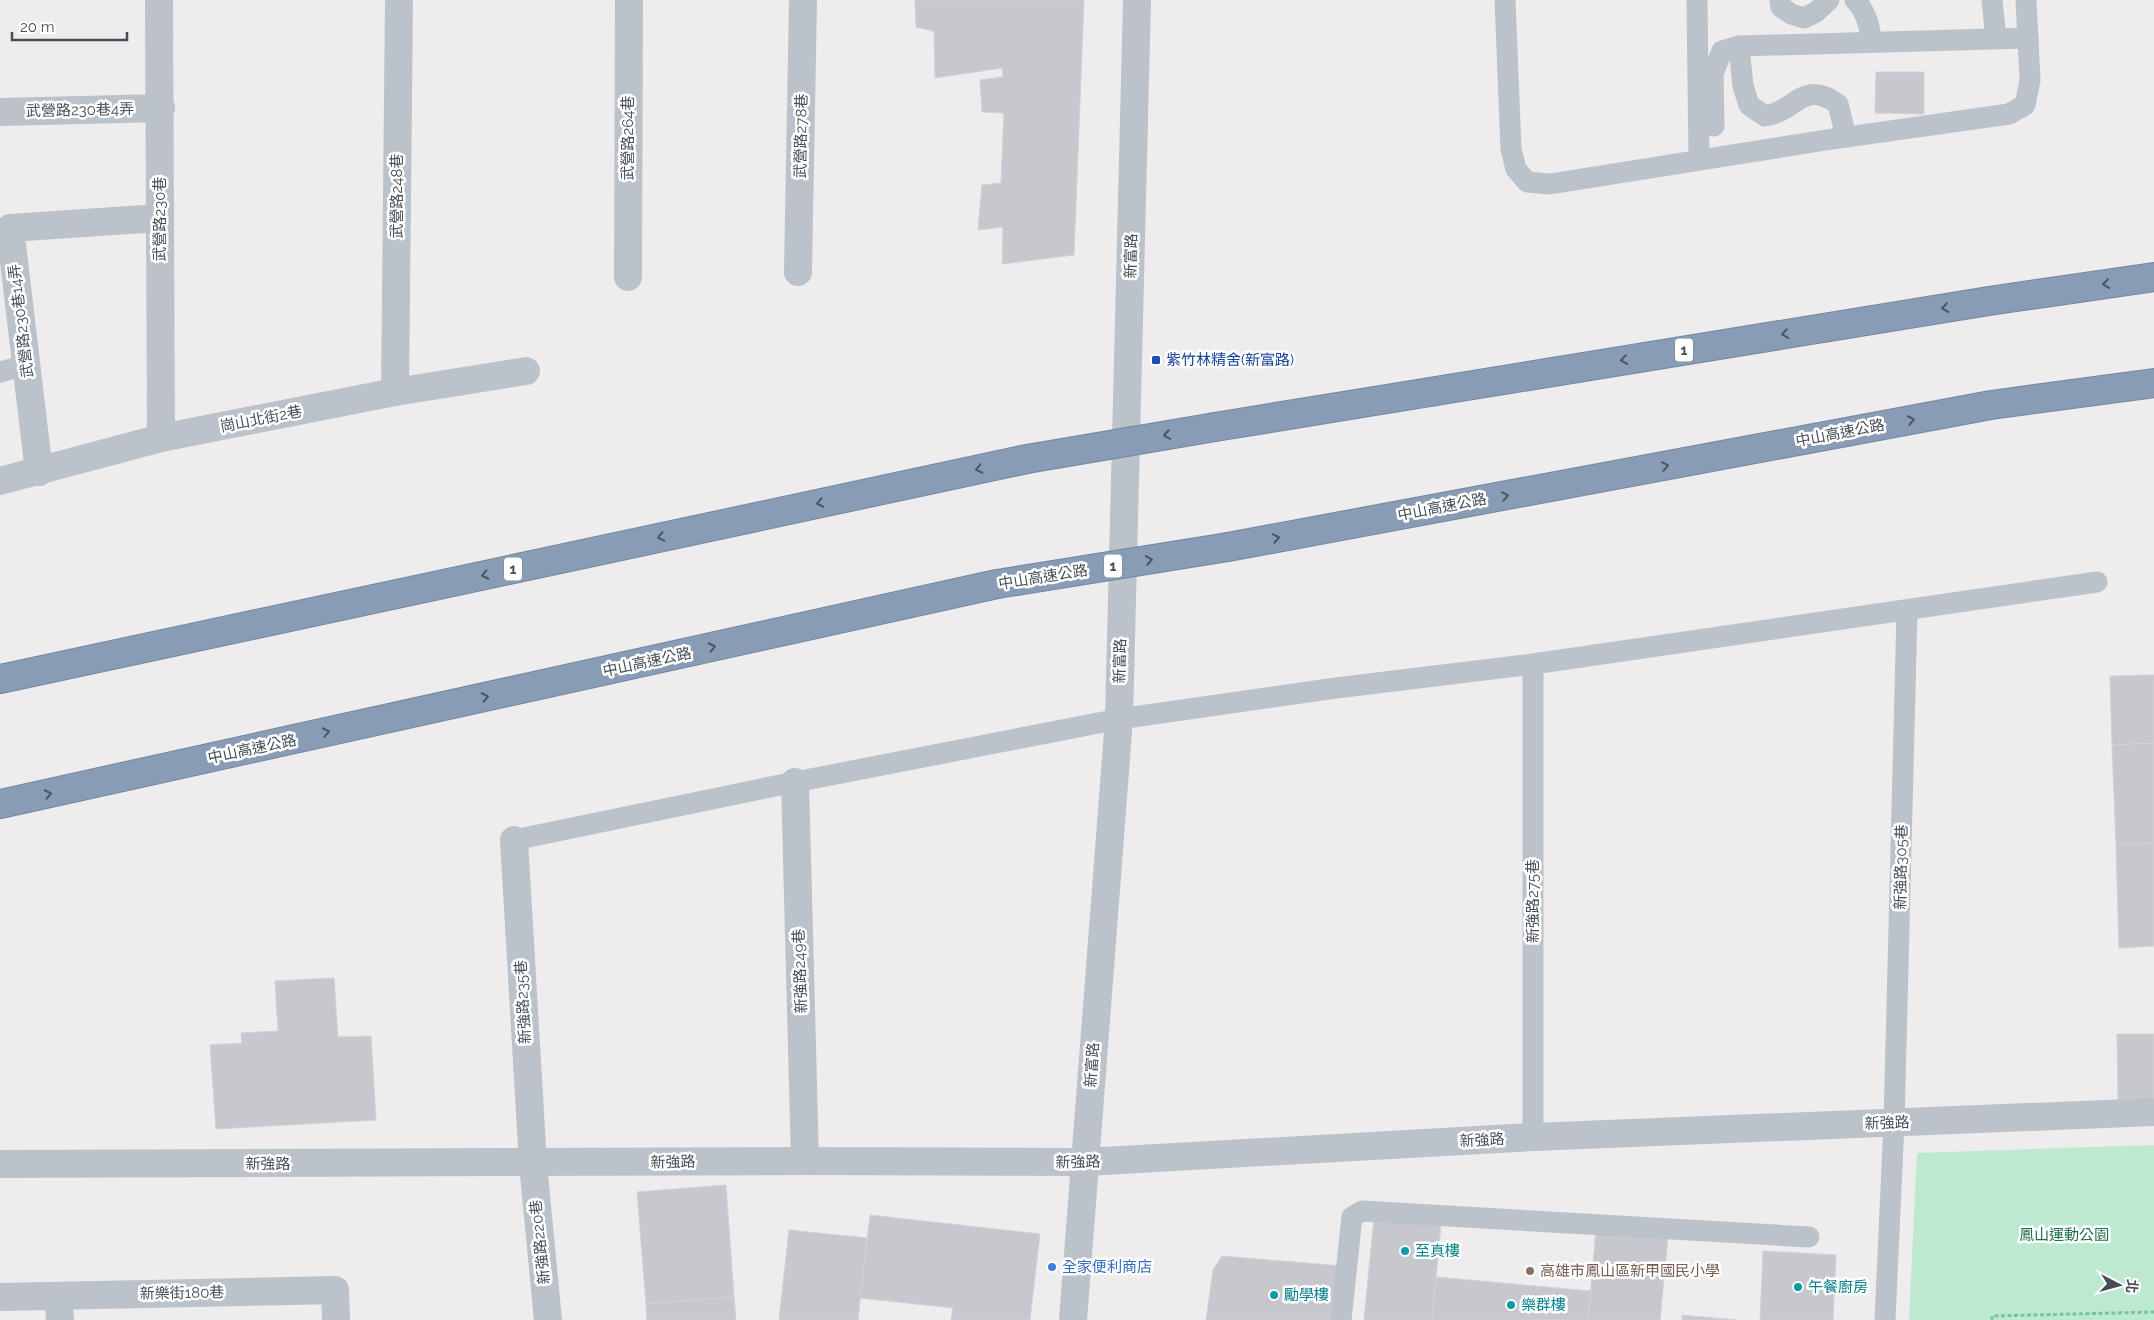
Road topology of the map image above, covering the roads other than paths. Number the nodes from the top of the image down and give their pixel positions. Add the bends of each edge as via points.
1 (159, 0) edge
2 (399, 0) edge
3 (629, 0) edge
4 (803, 0) edge
5 (1138, 0) edge
6 (1505, 0) edge
7 (1697, 0) edge
8 (1780, 0) edge
9 (1829, 0) edge
10 (1855, 0) edge
11 (2026, 0) edge
12 (1992, 2) dead end
13 (2028, 38) junction
14 (1996, 39) junction
15 (1872, 42) junction
16 (1739, 46) junction
17 (161, 108) junction
18 (0, 112) edge
19 (1714, 126) dead end
20 (1846, 137) junction
21 (1698, 160) junction
22 (159, 218) junction
23 (5, 228) edge
24 (798, 272) dead end
25 (628, 277) dead end
26 (2154, 277) edge
27 (26, 365) junction
28 (526, 371) dead end
29 (0, 372) edge
30 (2154, 383) edge
31 (395, 392) junction
32 (161, 438) junction
33 (39, 472) junction
34 (0, 481) edge
35 (2097, 582) dead end
36 (1907, 612) junction
37 (1533, 664) junction
38 (0, 679) edge
39 (1119, 719) junction
40 (795, 782) junction
41 (0, 804) edge
42 (514, 840) joint
43 (2154, 1112) edge
44 (1894, 1122) junction
45 (1533, 1138) junction
46 (805, 1161) junction
47 (1085, 1162) junction
48 (0, 1164) edge
49 (533, 1164) junction
50 (1809, 1236) dead end
51 (0, 1297) edge
52 (59, 1308) edge
53 (336, 1320) edge
54 (548, 1320) edge
55 (1073, 1320) edge
56 (1341, 1320) edge
57 (1885, 1320) edge

1 - 17 street, 武營路230巷
2 - 31 street, 武營路248巷
3 - 25 street, 武營路264巷
4 - 24 street, 武營路278巷
5 - 39 street, 新富路
6 - 21 lane via 1511,149 1516,170 1527,182 1550,184
7 - 21 lane
8 - 9 lane via 1781,7 1804,18
10 - 15 lane via 1869,21
11 - 13 lane
12 - 14 lane
13 - 14 lane
13 - 20 lane via 2030,80 2025,105 2009,114
14 - 15 lane
15 - 16 lane
16 - 19 lane via 1722,51 1713,74
16 - 20 lane via 1743,86 1749,106 1765,116 1779,114 1808,94 1826,96 1838,104
17 - 18 street, 武營路230巷4弄
17 - 22 street, 武營路230巷
20 - 21 lane
22 - 23 street, 武營路230巷14弄
22 - 32 street, 武營路230巷
23 - 27 street, 武營路230巷14弄
26 -> 38 highway, 1, bridge via 1026,458
27 - 29 lane
27 - 33 street, 武營路230巷14弄
28 - 31 street, 崗山北街2巷
41 -> 30 highway, 中山高速公路 / 1, bridge via 997,584 1228,547 1992,406
31 - 32 street, 崗山北街2巷
32 - 33 street, 崗山北街2巷
33 - 34 street, 崗山北街2巷
35 - 36 lane
36 - 37 lane
36 - 44 lane, 新強路305巷
37 - 39 lane
37 - 45 lane, 新強路275巷
39 - 40 lane
39 - 47 street, 新富路
40 - 42 lane
40 - 46 street, 新強路249巷
42 - 49 street, 新強路235巷
43 - 44 street, 新強路
44 - 45 street, 新強路
44 - 57 lane, 新強路305巷
45 - 47 street, 新強路
46 - 47 street, 新強路
46 - 49 street, 新強路
47 - 55 street, 新富路
48 - 49 street, 新強路
49 - 54 street, 新強路220巷
50 - 56 lane via 1362,1211 1352,1217
51 - 52 street, 新樂街180巷
52 - 53 street, 新樂街180巷 via 335,1290

